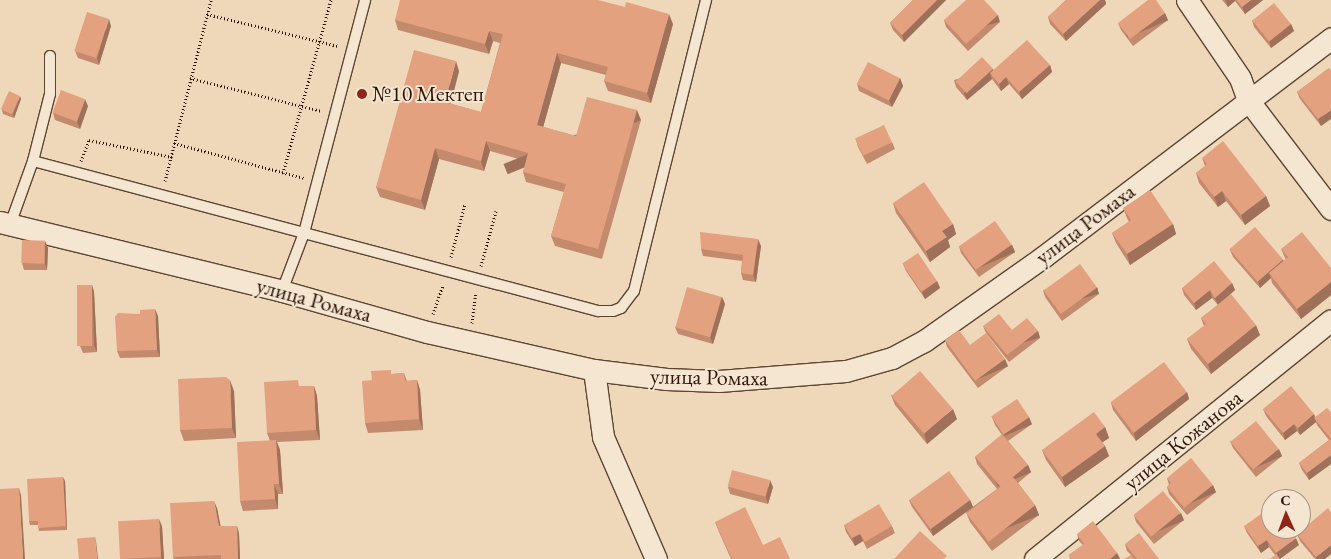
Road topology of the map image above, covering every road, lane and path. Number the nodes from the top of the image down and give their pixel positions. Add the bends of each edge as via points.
1 (211, 0) edge
2 (331, 0) edge
3 (365, 0) edge
4 (706, 0) edge
5 (1188, 0) edge
6 (207, 14) junction
7 (1331, 38) edge
8 (320, 42) junction
9 (352, 49) junction
10 (50, 56) dead end
11 (190, 78) junction
12 (1248, 100) junction
13 (303, 105) junction
14 (334, 116) junction
15 (174, 143) junction
16 (172, 157) junction
17 (33, 161) junction
18 (77, 170) junction
19 (284, 173) junction
20 (318, 182) junction
21 (161, 195) junction
22 (1331, 210) edge
23 (6, 222) edge
24 (304, 233) junction
25 (282, 291) junction
26 (1331, 320) edge
27 (594, 370) junction
28 (654, 558) edge
29 (1035, 559) edge

1 - 6 path
2 - 8 path
3 - 9 lane
4 - 24 lane via 634,291 621,308 598,311
5 - 12 street via 1240,78
6 - 8 path
6 - 11 path
7 - 12 street, улица Ромаха
8 - 9 path
8 - 13 path
9 - 14 lane
10 - 17 lane via 50,94
11 - 13 path
11 - 15 path
12 - 22 street
12 - 27 street, улица Ромаха via 1043,257 924,340 892,358 846,371 767,379 666,380
13 - 14 path
13 - 19 path
14 - 20 lane
15 - 16 path
15 - 19 path
16 - 18 path via 89,140
16 - 21 path
17 - 18 lane
17 - 23 lane
18 - 21 lane
19 - 20 path
20 - 24 lane
21 - 24 lane
23 - 25 street, улица Ромаха
24 - 25 lane
25 - 27 street, улица Ромаха via 427,332
26 - 29 street, улица Кожанова
27 - 28 street via 603,436

